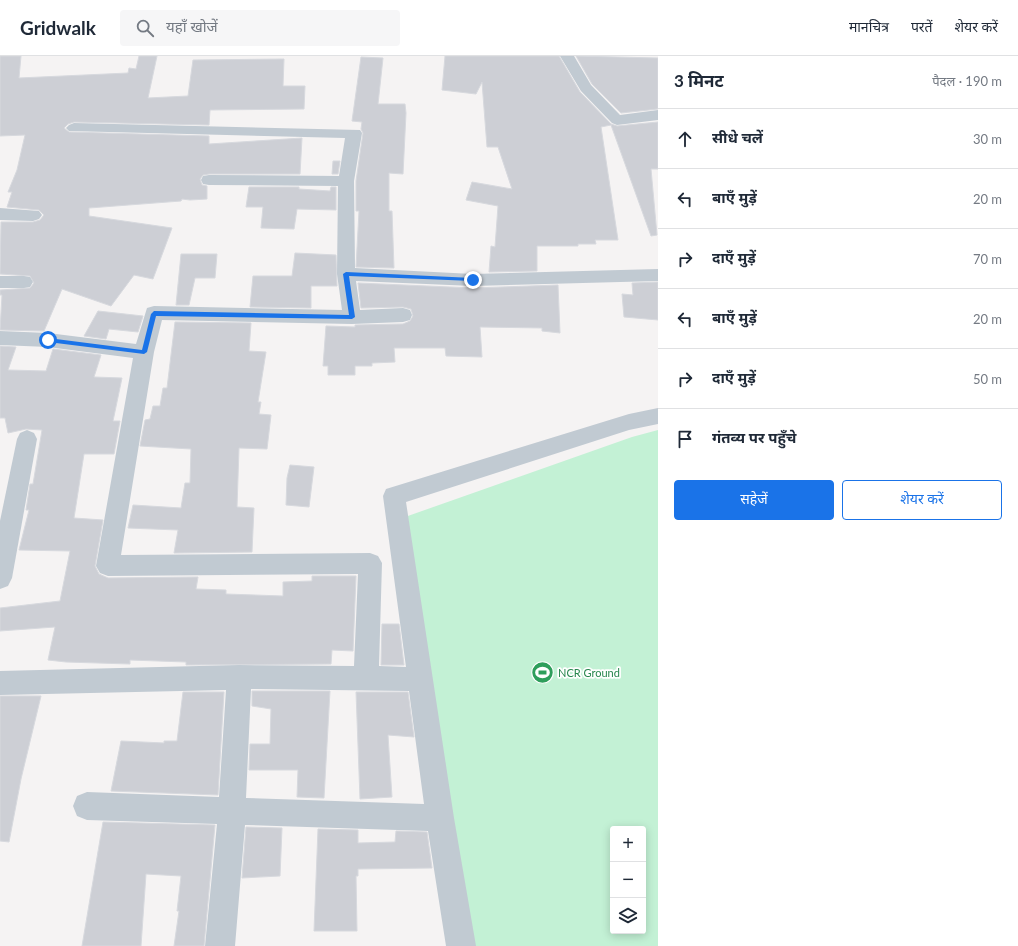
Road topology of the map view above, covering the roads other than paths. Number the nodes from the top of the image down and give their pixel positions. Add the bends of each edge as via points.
1 (566, 56) edge
2 (658, 115) edge
3 (74, 128) dead end
4 (209, 180) dead end
5 (346, 180) junction
6 (0, 214) edge
7 (33, 215) dead end
8 (346, 274) junction
9 (658, 275) edge
10 (0, 282) edge
11 (24, 282) dead end
12 (403, 315) dead end
13 (352, 317) junction
14 (0, 338) edge
15 (144, 352) junction
16 (658, 416) edge
17 (27, 439) dead end
18 (0, 578) edge
19 (239, 677) junction
20 (366, 679) junction
21 (421, 679) junction
22 (0, 682) edge
23 (87, 806) dead end
24 (232, 811) junction
25 (440, 818) junction
26 (220, 946) edge
27 (461, 946) edge

1 - 2 street via 597,103 618,120
3 - 5 street via 354,133
4 - 5 street
5 - 8 street
6 - 7 street
8 - 9 street via 473,280
8 - 13 street
10 - 11 street
12 - 13 street
13 - 15 street via 154,314
14 - 15 street via 48,340
15 - 20 street via 108,566 370,563
16 - 21 street via 621,424 394,496
17 - 18 street
19 - 20 street
19 - 22 street
19 - 24 street
20 - 21 street
21 - 25 street
23 - 24 street
24 - 25 street
24 - 26 street
25 - 27 street

